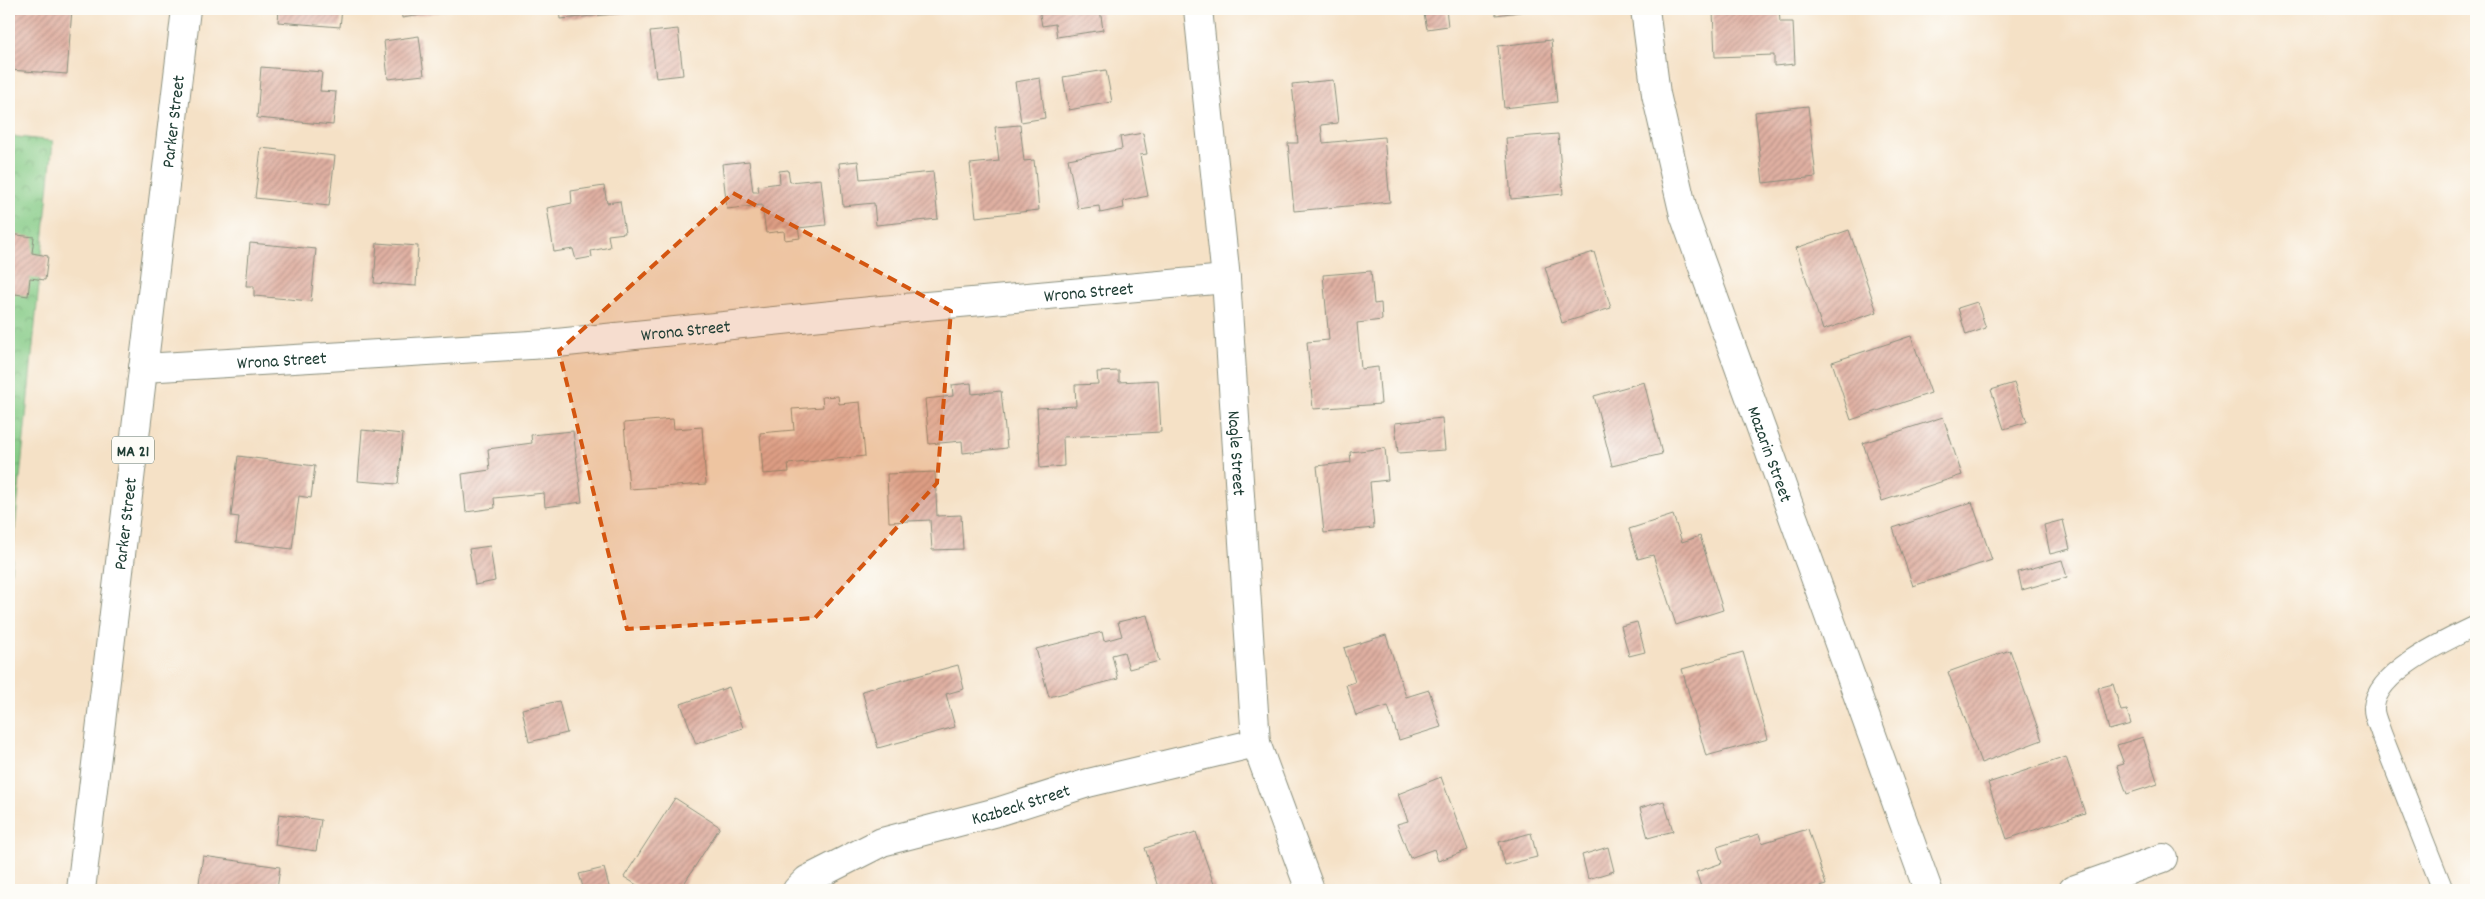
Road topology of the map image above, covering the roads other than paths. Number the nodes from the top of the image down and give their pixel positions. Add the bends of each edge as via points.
1 (186, 9) edge
2 (1198, 9) edge
3 (1645, 9) edge
4 (1226, 279) junction
5 (143, 368) junction
6 (2476, 626) edge
7 (1256, 743) junction
8 (2163, 858) dead end
9 (81, 890) edge
10 (797, 890) edge
11 (1310, 890) edge
12 (1928, 890) edge
13 (2073, 890) edge
14 (2443, 890) edge

1 - 5 street, Parker Street / MA 21
2 - 4 street, Nagle Street
3 - 12 street, Mazarin Street via 1656,94 1684,215
4 - 5 street, Wrona Street via 547,344
4 - 7 street, Nagle Street
5 - 9 street, Parker Street / MA 21
6 - 14 lane via 2430,649 2385,681 2374,708 2380,733
7 - 10 street, Kazbeck Street via 1088,783 997,812 882,842 807,880
7 - 11 street, Nagle Street
8 - 13 street

